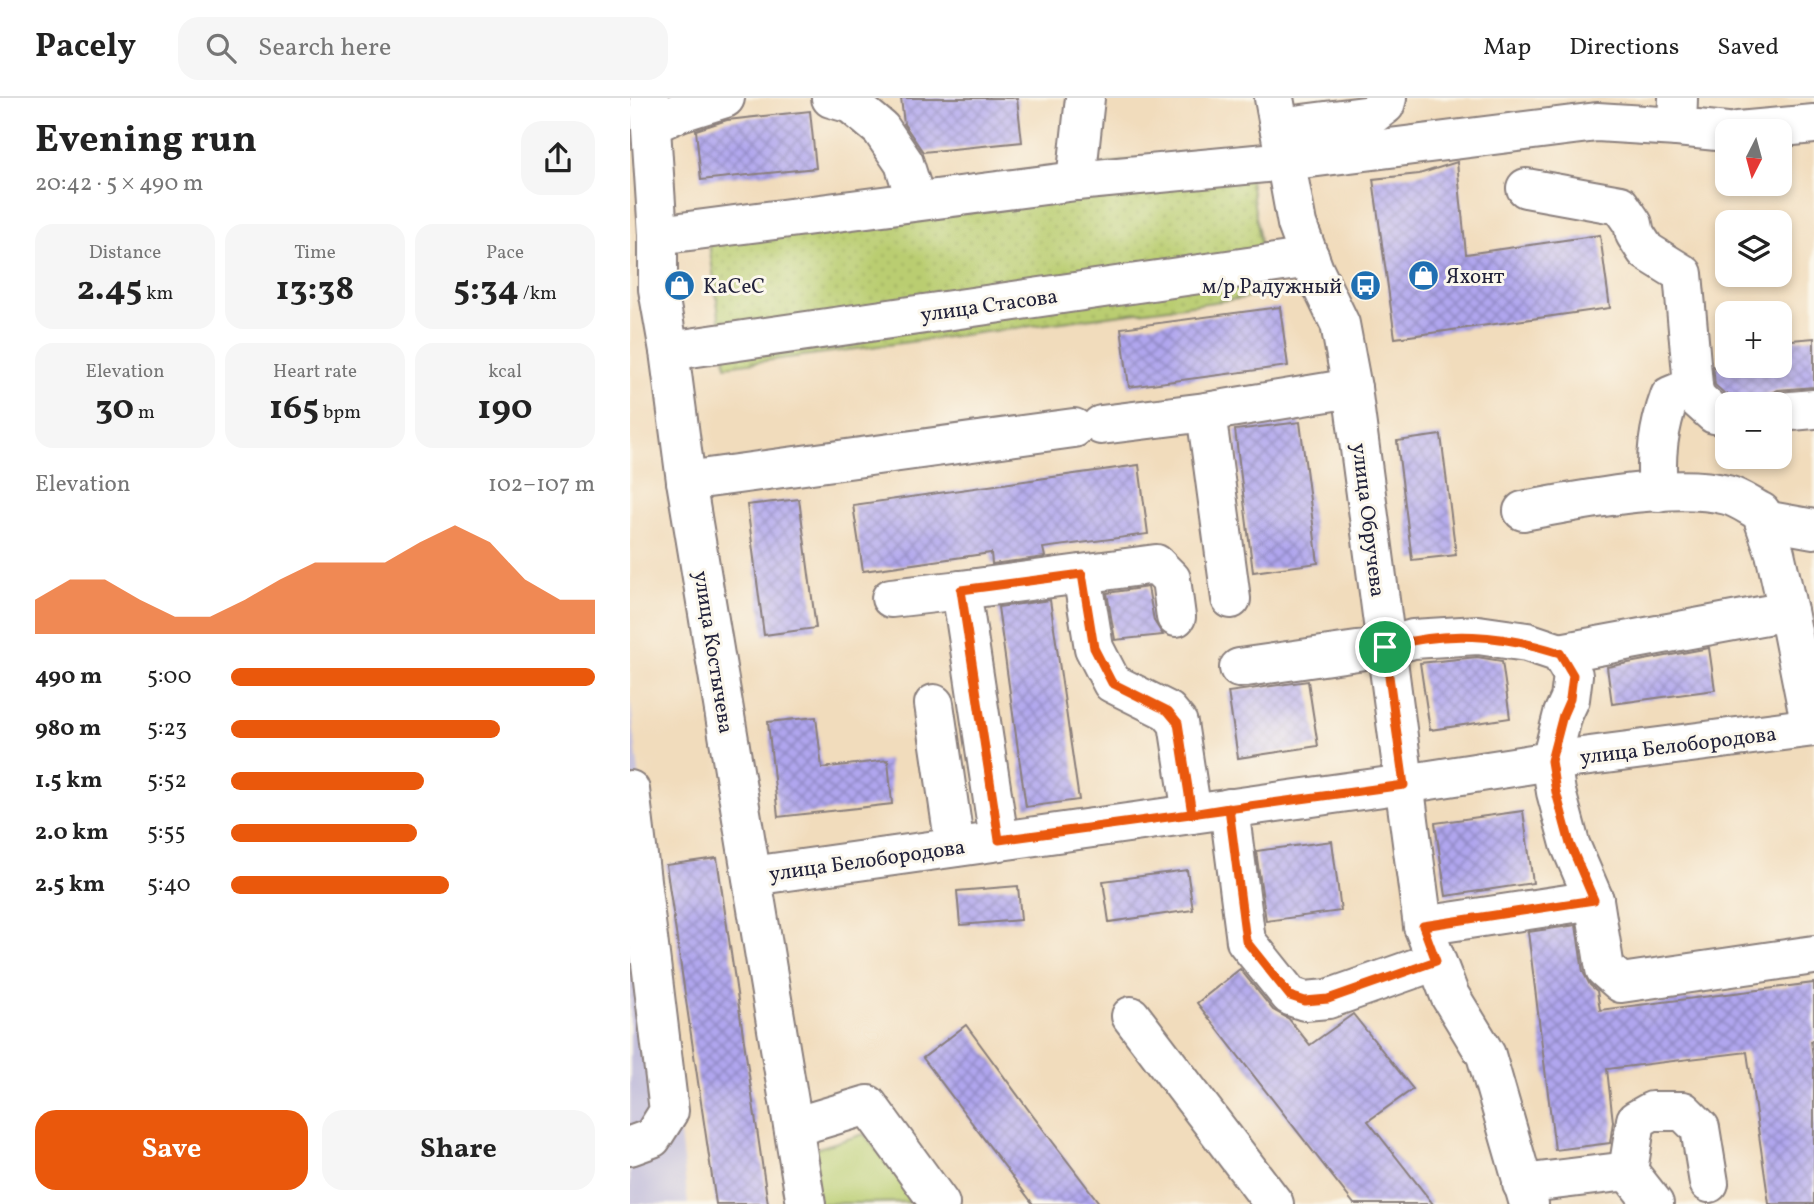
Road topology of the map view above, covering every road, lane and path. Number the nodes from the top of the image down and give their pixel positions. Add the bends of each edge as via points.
1 (725, 98) edge
2 (1085, 98) edge
3 (1387, 98) edge
4 (859, 103) edge
5 (651, 111) edge
6 (1678, 112) edge
7 (1814, 124) edge
8 (1792, 126) edge
9 (1715, 127) edge
10 (1280, 129) edge
11 (1076, 180) junction
12 (1526, 188) dead end
13 (916, 201) junction
14 (658, 235) junction
15 (1310, 258) junction
16 (644, 290) edge
17 (669, 351) junction
18 (1352, 388) junction
19 (1694, 391) junction
20 (1814, 409) edge
21 (1792, 411) edge
22 (1206, 412) junction
23 (1715, 414) edge
24 (686, 481) junction
25 (1658, 492) junction
26 (1523, 511) dead end
27 (1764, 520) junction
28 (1814, 530) edge
29 (1082, 574) junction
30 (961, 590) junction
31 (891, 598) dead end
32 (1231, 599) dead end
33 (1788, 611) junction
34 (1176, 617) dead end
35 (1385, 647) junction
36 (1560, 653) junction
37 (1239, 668) dead end
38 (934, 704) dead end
39 (1813, 727) edge
40 (1551, 761) junction
41 (1404, 785) junction
42 (630, 790) edge
43 (1229, 808) junction
44 (1192, 814) junction
45 (999, 840) junction
46 (955, 847) junction
47 (751, 876) junction
48 (1594, 900) junction
49 (1430, 943) junction
50 (1814, 955) edge
51 (1131, 1016) dead end
52 (794, 1127) junction
53 (630, 1146) edge
54 (1628, 1171) junction
55 (1709, 1183) dead end
56 (1526, 1194) edge
57 (806, 1204) edge
58 (940, 1204) edge
59 (1274, 1204) edge
60 (1654, 1204) edge

1 - 5 street via 680,112
2 - 11 street
3 - 10 street via 1372,115
4 - 13 street via 904,163
5 - 14 street, улица Костычева
6 - 9 street
6 - 10 street via 1597,121
7 - 8 street
10 - 11 street
10 - 15 street, улица Обручева via 1297,224
11 - 13 street
12 - 19 street via 1620,205 1646,251 1683,274
13 - 14 street
14 - 16 street, улица Костычева
15 - 17 street, улица Стасова
15 - 18 street, улица Обручева via 1340,324
16 - 17 street, улица Костычева
17 - 24 street, улица Костычева
18 - 22 street
18 - 35 street, улица Обручева
19 - 23 street
19 - 25 street via 1670,396 1662,416 1655,462
20 - 21 street
22 - 24 street
22 - 32 street
24 - 47 street, улица Костычева
25 - 26 street
25 - 27 street via 1728,495 1761,513
27 - 28 street
27 - 33 street
29 - 30 street
29 - 34 street via 1156,564 1171,579
29 - 44 street via 1094,648 1112,683 1168,711 1178,723
30 - 31 street
30 - 45 street
33 - 36 street
33 - 39 street
35 - 36 street via 1413,639 1478,635 1527,642
35 - 37 street
35 - 41 street, улица Обручева
36 - 40 street via 1573,675
38 - 46 street
39 - 40 street, улица Белобородова
40 - 41 street, улица Белобородова
40 - 48 street via 1570,844
41 - 43 street, улица Белобородова
41 - 49 street, улица Обручева
42 - 53 street via 669,1111 652,1138
43 - 44 street, улица Белобородова
43 - 49 street via 1246,941 1290,996 1305,1001 1328,999
44 - 45 street, улица Белобородова
45 - 46 street, улица Белобородова
46 - 47 street, улица Белобородова
47 - 52 street, улица Костычева
48 - 49 street
48 - 50 street via 1605,969 1621,983
49 - 56 street, улица Обручева via 1450,996 1486,1055
51 - 59 street
52 - 57 street, улица Костычева
52 - 58 street via 868,1105
54 - 55 street via 1636,1120 1652,1111 1683,1111 1700,1128
54 - 56 street
54 - 60 street

